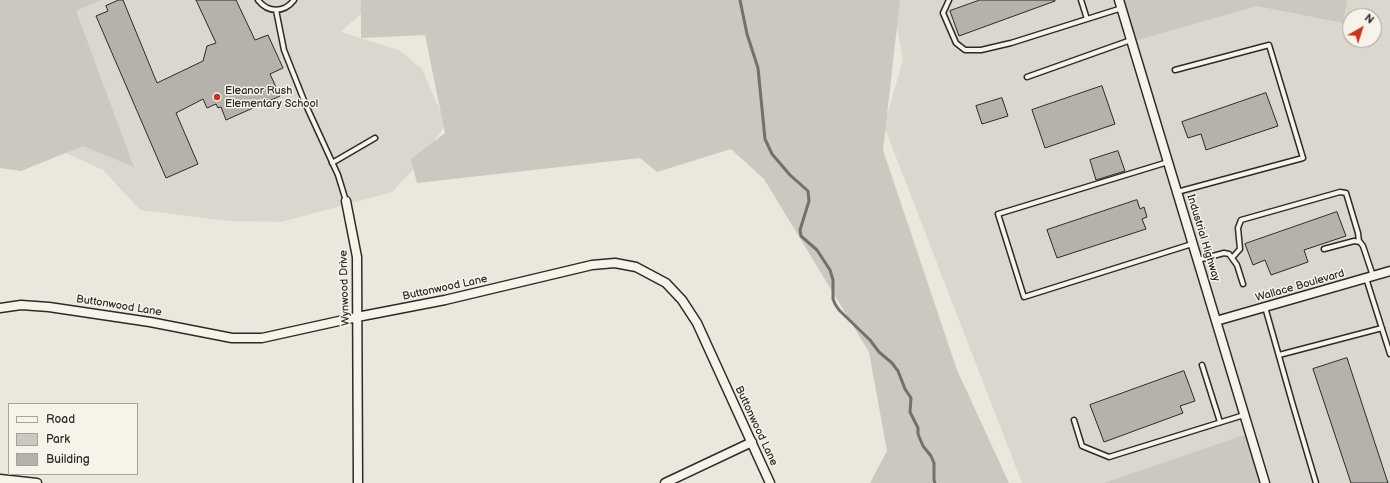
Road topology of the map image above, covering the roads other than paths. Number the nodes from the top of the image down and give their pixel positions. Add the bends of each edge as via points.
1 (258, 0) edge
2 (294, 0) edge
3 (949, 0) edge
4 (1081, 0) edge
5 (1121, 4) edge
6 (276, 10) junction
7 (1087, 19) junction
8 (1131, 40) junction
9 (1176, 70) dead end
10 (1027, 77) dead end
11 (375, 138) dead end
12 (332, 162) junction
13 (1168, 162) junction
14 (1177, 192) junction
15 (346, 200) joint
16 (1359, 242) junction
17 (1193, 244) junction
18 (1324, 249) dead end
19 (1232, 258) junction
20 (1198, 260) junction
21 (1390, 272) edge
22 (1370, 277) junction
23 (1243, 284) dead end
24 (1265, 307) junction
25 (0, 308) edge
26 (357, 317) junction
27 (1216, 321) junction
28 (1382, 328) junction
29 (1390, 354) edge
30 (1279, 355) junction
31 (1202, 365) dead end
32 (1244, 415) junction
33 (1074, 420) dead end
34 (1220, 422) junction
35 (752, 442) junction
36 (0, 479) edge
37 (37, 483) edge
38 (358, 483) edge
39 (665, 483) edge
40 (770, 483) edge
41 (1265, 483) edge
42 (1316, 483) edge

1 - 6 lane via 263,6
2 - 6 lane via 289,6
3 - 7 lane via 943,13 956,43 965,50 981,50 1011,43
4 - 7 lane
5 - 7 lane
5 - 8 street, Industrial Highway
6 - 12 lane, Wynwood Drive via 284,50
8 - 10 lane
8 - 13 street, Industrial Highway
9 - 14 lane via 1269,45 1303,158
11 - 12 lane
12 - 15 lane, Wynwood Drive
13 - 14 street, Industrial Highway
13 - 17 lane via 998,214 1024,297
14 - 17 street, Industrial Highway
15 - 26 street, Wynwood Drive via 357,257
16 - 18 lane
16 - 19 lane via 1346,193 1340,192 1241,220 1238,228 1240,249
16 - 22 lane via 1363,246
17 - 20 street, Industrial Highway
19 - 20 lane via 1224,253
19 - 23 lane
20 - 27 street, Industrial Highway
21 - 22 street, Wallace Boulevard
22 - 24 street, Wallace Boulevard
22 - 28 lane
24 - 27 street, Wallace Boulevard
24 - 30 lane
25 - 26 street, Buttonwood Lane via 21,305 49,306 232,338 262,338
26 - 35 street, Buttonwood Lane via 445,300 592,265 614,263 636,267 666,283 682,300 696,323
26 - 38 street, Wynwood Drive
27 - 32 street, Industrial Highway
28 - 29 lane
28 - 30 lane
30 - 42 lane
31 - 34 lane
32 - 34 lane
32 - 41 street, Industrial Highway
33 - 34 lane via 1082,446 1109,457
35 - 39 street
35 - 40 street, Buttonwood Lane
36 - 37 street

